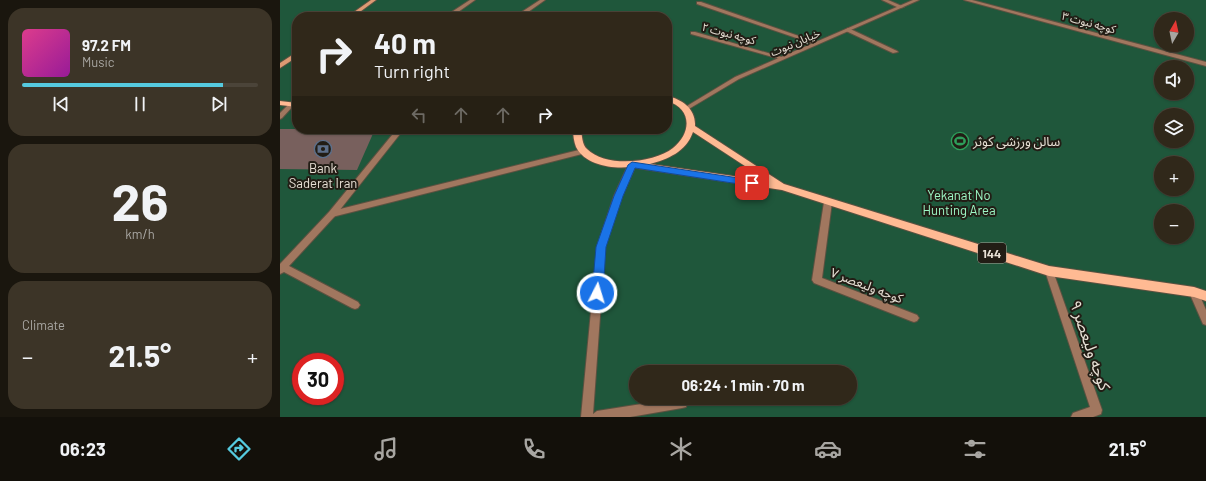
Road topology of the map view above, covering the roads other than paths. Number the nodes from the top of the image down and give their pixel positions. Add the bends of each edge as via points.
1 (374, 0) edge
2 (474, 0) edge
3 (543, 0) edge
4 (884, 0) edge
5 (917, 0) edge
6 (966, 0) edge
7 (699, 3) dead end
8 (901, 7) junction
9 (357, 12) edge
10 (455, 12) edge
11 (525, 12) edge
12 (848, 30) junction
13 (693, 34) dead end
14 (816, 43) junction
15 (895, 52) dead end
16 (292, 58) edge
17 (782, 58) junction
18 (1206, 64) edge
19 (280, 66) edge
20 (672, 99) edge
21 (280, 103) edge
22 (292, 105) edge
23 (292, 107) edge
24 (685, 109) junction
25 (280, 116) edge
26 (691, 127) junction
27 (397, 134) edge
28 (577, 134) edge
29 (583, 151) junction
30 (632, 165) junction
31 (783, 187) junction
32 (828, 202) junction
33 (332, 214) junction
34 (281, 269) edge
35 (1049, 271) junction
36 (1194, 292) junction
37 (1206, 296) edge
38 (355, 305) dead end
39 (914, 318) dead end
40 (1206, 321) edge
41 (670, 405) edge
42 (587, 417) edge
43 (596, 417) edge
44 (1077, 417) edge

1 - 9 main road
2 - 10 street
3 - 11 street
4 - 8 street
5 - 8 street, خیابان نبوت
6 - 18 street, کوچه نبوت ۳
7 - 14 street
8 - 12 street, خیابان نبوت
12 - 14 street, خیابان نبوت
12 - 15 street
13 - 17 street, کوچه نبوت ۲
14 - 17 street, خیابان نبوت
16 - 19 main road
17 - 24 street, خیابان نبوت via 737,78
20 - 24 main road
21 - 22 main road
23 - 25 street
24 - 26 main road via 689,112
26 - 30 main road, 144 via 687,138 673,152 659,159
26 - 31 main road, 144
27 - 33 street
28 - 29 main road
29 - 30 main road, 144 via 600,161
29 - 33 street
30 - 31 main road, 144
30 - 42 street via 618,196 601,247
31 - 32 main road, 144
32 - 35 main road, 144
32 - 39 street, کوچه ولیعصر ۷ via 817,280
33 - 34 street
34 - 38 street
35 - 36 main road, 144
35 - 44 street, کوچه ولیعصر ۹ via 1097,410
36 - 37 main road, 144
36 - 40 street
41 - 43 street

